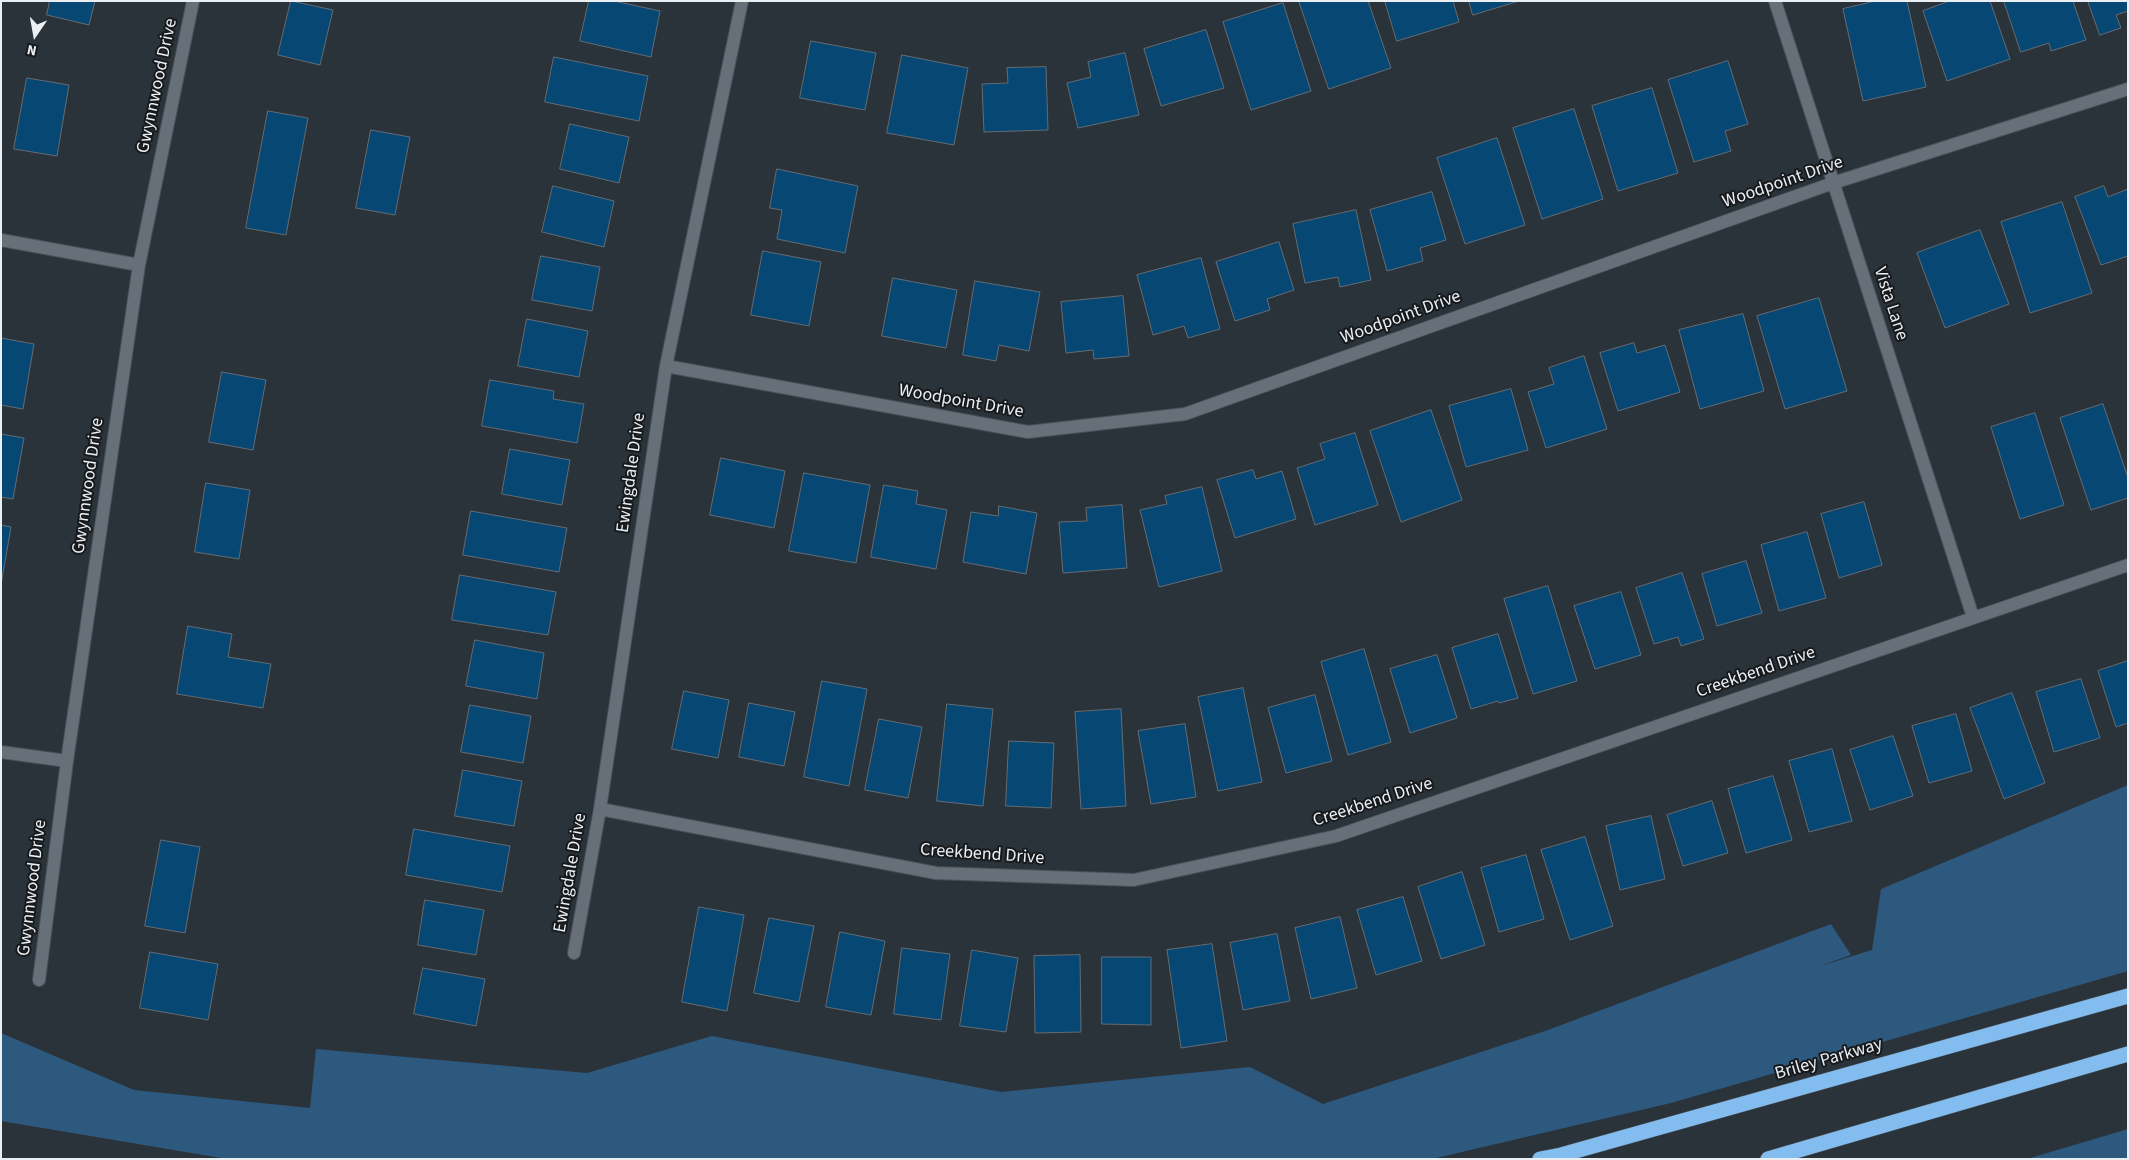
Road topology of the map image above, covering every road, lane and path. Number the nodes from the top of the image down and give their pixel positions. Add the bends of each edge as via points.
1 (193, 1) edge
2 (742, 1) edge
3 (1774, 1) edge
4 (2128, 89) edge
5 (1833, 183) junction
6 (1, 240) edge
7 (138, 265) junction
8 (666, 366) junction
9 (2128, 565) edge
10 (1973, 617) junction
11 (1, 752) edge
12 (67, 761) junction
13 (600, 809) junction
14 (574, 953) dead end
15 (39, 980) dead end
16 (2128, 996) edge
17 (2128, 1054) edge
18 (1540, 1159) edge
19 (1768, 1159) edge

1 - 7 street, Gwynnwood Drive
2 - 8 street, Ewingdale Drive
3 - 5 street, Vista Lane
4 - 5 street, Woodpoint Drive
5 - 8 street, Woodpoint Drive via 1185,414 1028,432
5 - 10 street, Vista Lane
6 - 7 street
7 - 12 street, Gwynnwood Drive
8 - 13 street, Ewingdale Drive
9 - 10 street, Creekbend Drive
10 - 13 street, Creekbend Drive via 1336,836 1134,880 936,873
11 - 12 street
12 - 15 street, Gwynnwood Drive
13 - 14 street, Ewingdale Drive
16 - 18 highway, Briley Parkway
17 - 19 highway

